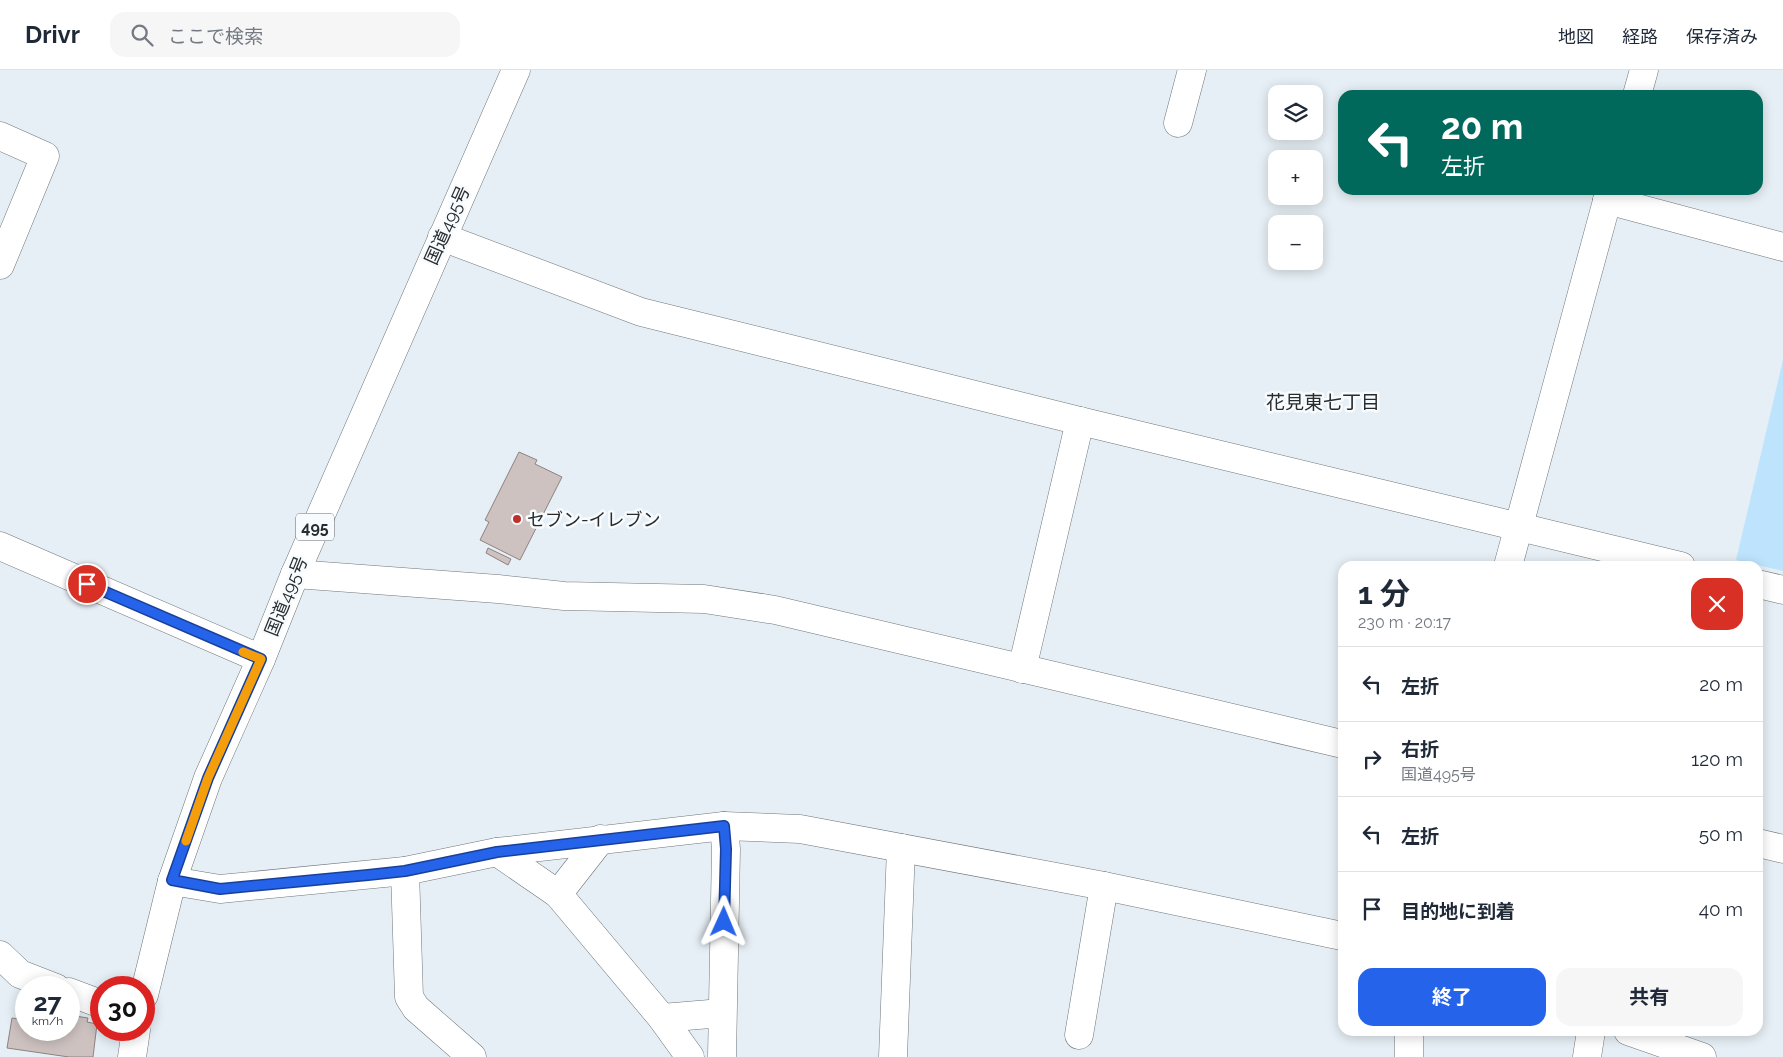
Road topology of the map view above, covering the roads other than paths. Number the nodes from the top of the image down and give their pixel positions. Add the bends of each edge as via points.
1 (516, 70) edge
2 (1192, 70) edge
3 (1644, 70) edge
4 (1638, 90) edge
5 (1178, 123) dead end
6 (0, 136) edge
7 (1608, 195) edge
8 (442, 237) junction
9 (1783, 247) edge
10 (0, 265) edge
11 (1080, 421) junction
12 (1518, 528) junction
13 (0, 546) edge
14 (1509, 561) edge
15 (1660, 561) edge
16 (294, 574) junction
17 (1763, 585) edge
18 (1783, 590) edge
19 (261, 659) junction
20 (1022, 669) junction
21 (1338, 743) edge
22 (724, 826) junction
23 (601, 839) junction
24 (1763, 844) edge
25 (901, 848) junction
26 (1783, 849) edge
27 (497, 852) junction
28 (405, 871) junction
29 (172, 880) junction
30 (1104, 886) junction
31 (558, 894) junction
32 (1338, 935) edge
33 (0, 955) edge
34 (25, 976) edge
35 (149, 976) edge
36 (722, 1013) junction
37 (662, 1018) junction
38 (1079, 1035) dead end
39 (1409, 1036) edge
40 (1590, 1036) edge
41 (1642, 1036) edge
42 (134, 1041) edge
43 (132, 1057) edge
44 (472, 1057) edge
45 (690, 1057) edge
46 (722, 1057) edge
47 (893, 1057) edge
48 (1409, 1057) edge
49 (1587, 1057) edge
50 (1702, 1057) edge

1 - 8 main road, 国道495号 / 495
2 - 5 main road
3 - 4 main road
6 - 10 main road via 45,156
7 - 9 main road
7 - 12 main road
8 - 11 main road via 641,312
8 - 16 main road, 国道495号 / 495
11 - 12 main road
11 - 20 main road
12 - 14 main road
12 - 15 main road
13 - 19 main road
16 - 19 main road, 国道495号 / 495
16 - 20 main road via 564,596 704,599 776,610
17 - 18 main road
19 - 29 main road, 国道495号 / 495 via 208,778
20 - 21 main road
22 - 23 main road
22 - 25 main road via 800,829
22 - 36 main road
23 - 27 main road
23 - 31 main road
24 - 26 main road
25 - 30 main road
25 - 47 main road
27 - 28 main road
27 - 31 main road
28 - 29 main road via 220,889
28 - 44 main road via 409,997 416,1008
29 - 35 main road, 国道495号 / 495
30 - 32 main road
30 - 38 main road
31 - 37 main road
33 - 34 main road
36 - 37 main road
36 - 46 main road
37 - 45 main road
39 - 48 main road
40 - 49 main road
41 - 50 main road
42 - 43 main road

